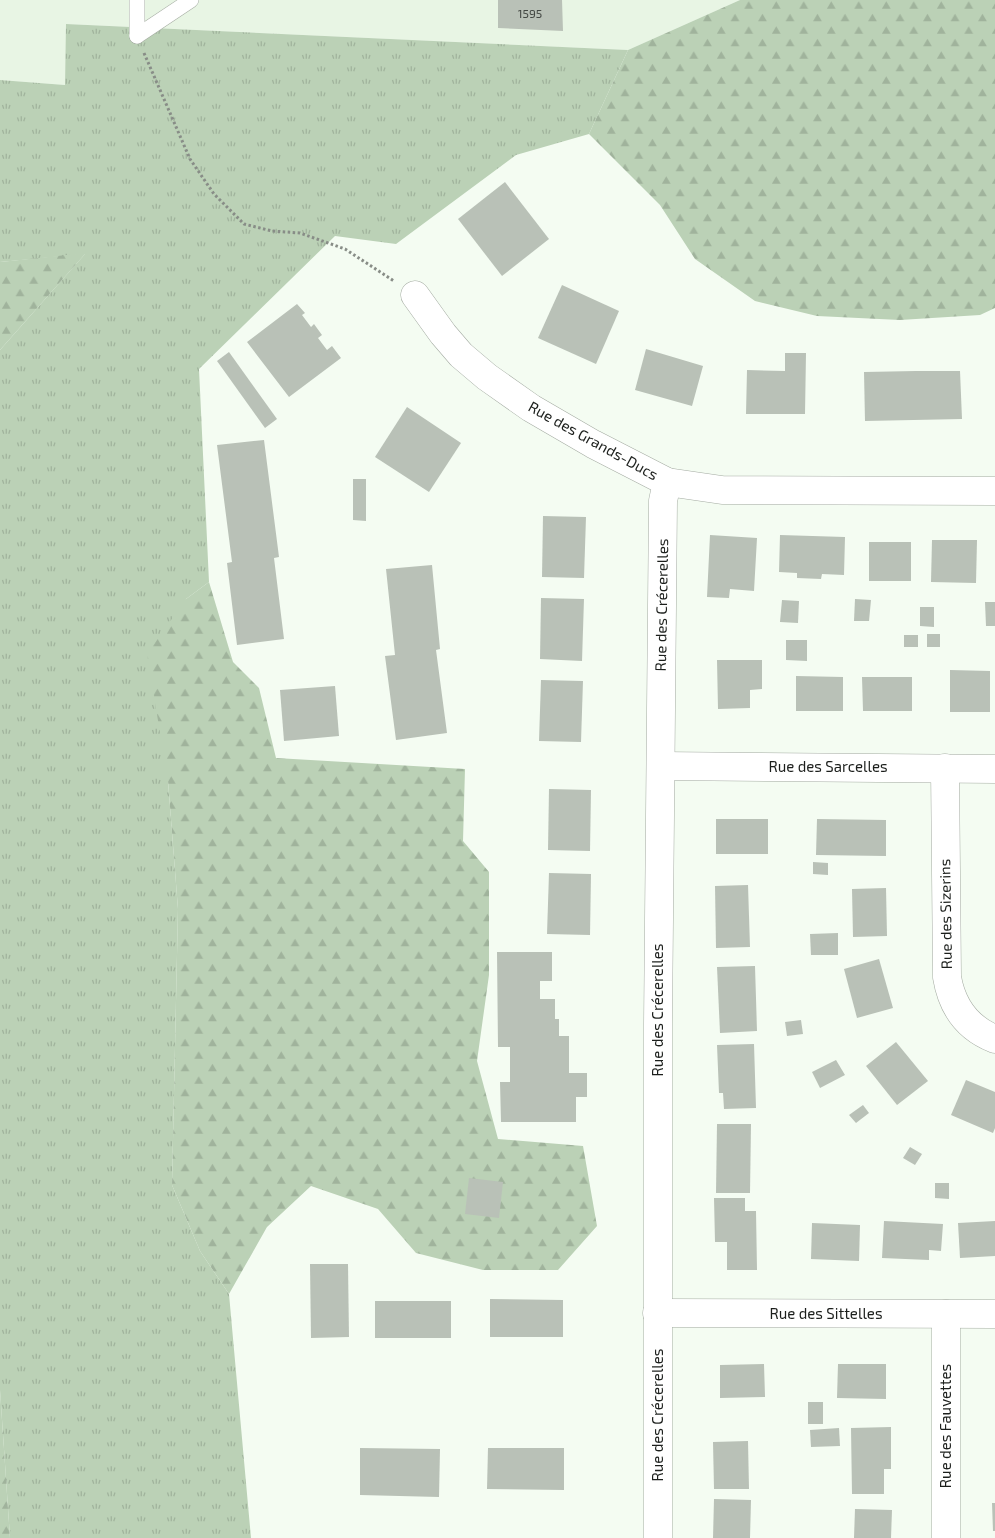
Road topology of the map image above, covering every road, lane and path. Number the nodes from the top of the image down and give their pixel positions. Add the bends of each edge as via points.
1 (137, 0) edge
2 (191, 0) edge
3 (137, 36) junction
4 (415, 295) joint
5 (666, 482) junction
6 (995, 491) edge
7 (661, 766) junction
8 (945, 768) junction
9 (995, 768) edge
10 (995, 1039) edge
11 (657, 1313) junction
12 (946, 1314) junction
13 (995, 1314) edge
14 (658, 1538) edge
15 (946, 1538) edge

1 - 3 lane
2 - 3 lane
3 - 4 path via 190,159 214,194 244,224 272,232 300,233 345,249
4 - 5 street, Rue des Grands-Ducs via 462,356 487,377 539,413
5 - 6 street, Rue des Grands-Ducs via 722,490
5 - 7 street, Rue des Crécerelles via 663,501
7 - 8 street, Rue des Sarcelles
7 - 11 street, Rue des Crécerelles
8 - 9 street, Rue des Sarcelles
8 - 10 street, Rue des Sizerins via 949,988 956,1008 973,1028
11 - 12 street, Rue des Sittelles
11 - 14 street, Rue des Crécerelles
12 - 13 street, Rue des Sittelles
12 - 15 street, Rue des Fauvettes

